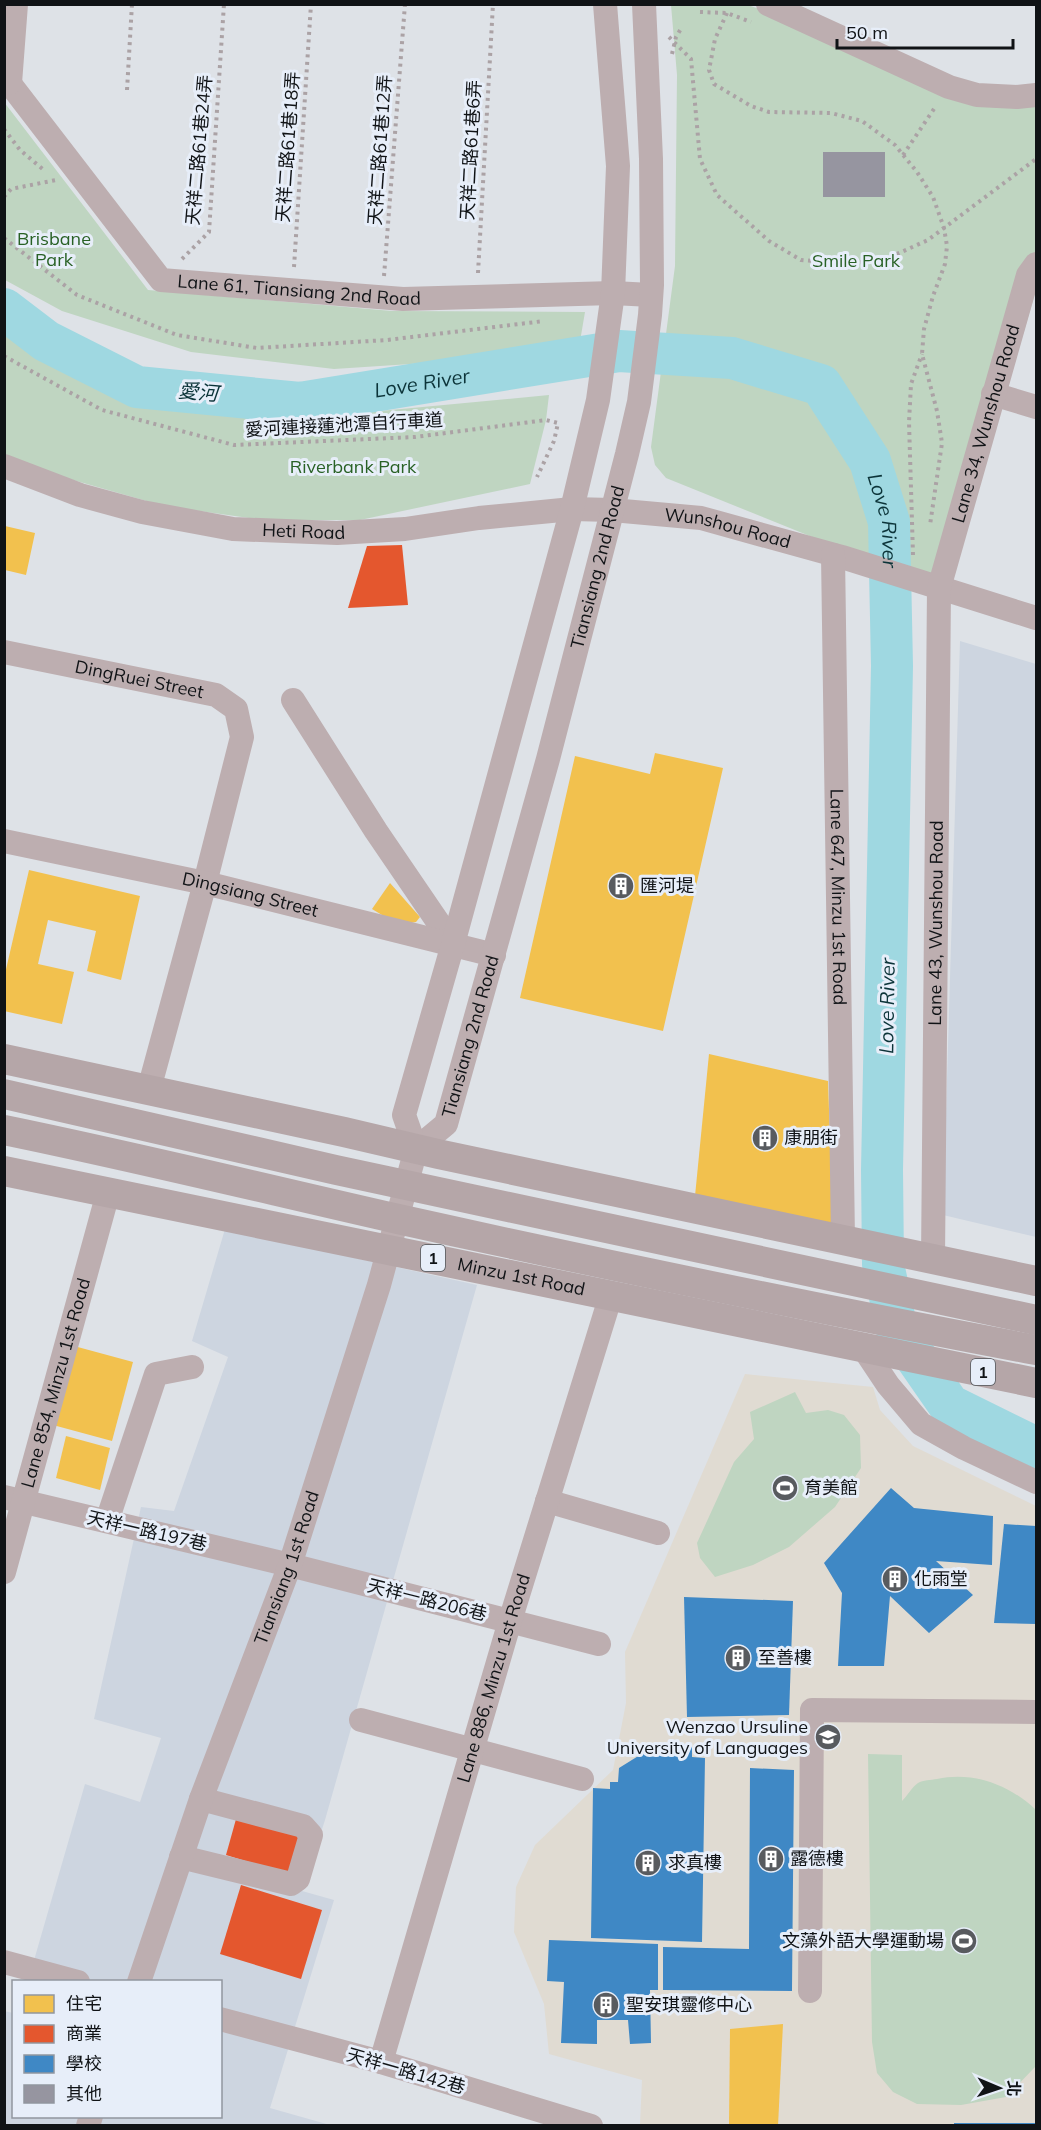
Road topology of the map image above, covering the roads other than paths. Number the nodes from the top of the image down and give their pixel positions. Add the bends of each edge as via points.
1 (16, 4) edge
2 (605, 4) edge
3 (768, 4) edge
4 (645, 9) edge
5 (7, 79) edge
6 (1036, 95) edge
7 (1036, 264) edge
8 (614, 293) junction
9 (651, 306) junction
10 (993, 394) junction
11 (1036, 407) edge
12 (4, 466) edge
13 (572, 509) junction
14 (612, 510) junction
15 (838, 556) junction
16 (934, 586) junction
17 (1036, 618) edge
18 (4, 652) edge
19 (293, 700) dead end
20 (4, 841) edge
21 (205, 883) junction
22 (453, 945) junction
23 (494, 955) junction
24 (4, 1059) edge
25 (149, 1089) junction
26 (4, 1094) edge
27 (4, 1130) edge
28 (416, 1149) junction
29 (4, 1171) edge
30 (406, 1185) junction
31 (108, 1192) junction
32 (397, 1219) junction
33 (831, 1237) junction
34 (388, 1250) junction
35 (933, 1259) junction
36 (813, 1272) junction
37 (1036, 1281) edge
38 (611, 1295) junction
39 (1036, 1320) edge
40 (862, 1346) junction
41 (1036, 1350) edge
42 (192, 1367) dead end
43 (1036, 1383) edge
44 (1036, 1482) edge
45 (14, 1500) edge
46 (547, 1501) junction
47 (107, 1521) junction
48 (658, 1533) dead end
49 (290, 1565) junction
50 (4, 1572) edge
51 (510, 1621) junction
52 (599, 1644) dead end
53 (1036, 1712) edge
54 (361, 1720) dead end
55 (472, 1749) junction
56 (582, 1779) dead end
57 (201, 1799) junction
58 (181, 1857) junction
59 (4, 1962) edge
60 (71, 1980) edge
61 (141, 1980) edge
62 (810, 1991) dead end
63 (222, 2020) edge
64 (381, 2062) junction
65 (591, 2126) edge

1 - 5 street, Lane 61, Tiansiang 2nd Road
2 - 8 street via 618,166
3 - 6 street via 949,87 977,95
4 - 9 street
5 - 8 street, Lane 61, Tiansiang 2nd Road via 160,280 404,299
7 - 10 street, Lane 34, Wunshou Road via 1028,275
8 - 9 street, Lane 61, Tiansiang 2nd Road
8 - 13 street via 598,400
9 - 14 street, Tiansiang 2nd Road via 639,402
10 - 11 street
10 - 16 street, Lane 34, Wunshou Road
12 - 13 street, Heti Road via 80,495 142,512 233,529 337,533 405,529
13 - 14 street, Heti Road
13 - 22 street
14 - 15 street, Wunshou Road via 701,518
14 - 23 street, Tiansiang 2nd Road
15 - 16 street, Wunshou Road
15 - 33 street, Lane 647, Minzu 1st Road
16 - 17 street
16 - 35 street, Lane 43, Wunshou Road
18 - 21 street, DingRuei Street via 216,694 236,709 242,737
19 - 22 street
20 - 21 street, Dingsiang Street
21 - 22 street, Dingsiang Street
21 - 25 street, DingRuei Street
22 - 23 street, Dingsiang Street
22 - 28 street via 404,1115
23 - 28 street, Tiansiang 2nd Road via 446,1124
24 - 25 main road
25 - 28 main road
26 - 30 main road
27 - 32 main road, Minzu 1st Road / 1
28 - 30 street, Tiansiang 1st Road
28 - 33 main road
29 - 31 main road, Minzu 1st Road / 1
30 - 32 street, Tiansiang 1st Road
30 - 36 main road
31 - 34 main road, Minzu 1st Road / 1
31 - 45 street, Lane 854, Minzu 1st Road
32 - 34 street, Tiansiang 1st Road
32 - 41 main road, Minzu 1st Road / 1
33 - 35 main road
33 - 36 main road
34 - 38 main road, Minzu 1st Road / 1
34 - 49 street, Tiansiang 1st Road
35 - 37 main road
36 - 39 main road
38 - 40 main road, Minzu 1st Road / 1
38 - 46 street, Lane 886, Minzu 1st Road
40 - 43 main road, 1
40 - 44 street via 921,1424
42 - 47 street via 156,1374
45 - 47 street, 天祥一路197巷
45 - 50 street, Lane 854, Minzu 1st Road
46 - 48 street
46 - 51 street, Lane 886, Minzu 1st Road
47 - 49 street, 天祥一路197巷
49 - 51 street, 天祥一路206巷
49 - 57 street, Tiansiang 1st Road
51 - 52 street, 天祥一路206巷
51 - 55 street, Lane 886, Minzu 1st Road
53 - 62 street via 812,1710
54 - 55 street
55 - 56 street
55 - 64 street, Lane 886, Minzu 1st Road
57 - 58 street, Tiansiang 1st Road
57 - 58 street via 303,1826 311,1834 298,1879 291,1884
58 - 61 street, Tiansiang 1st Road
59 - 60 street
63 - 64 street, 天祥一路142巷
64 - 65 street, 天祥一路142巷

